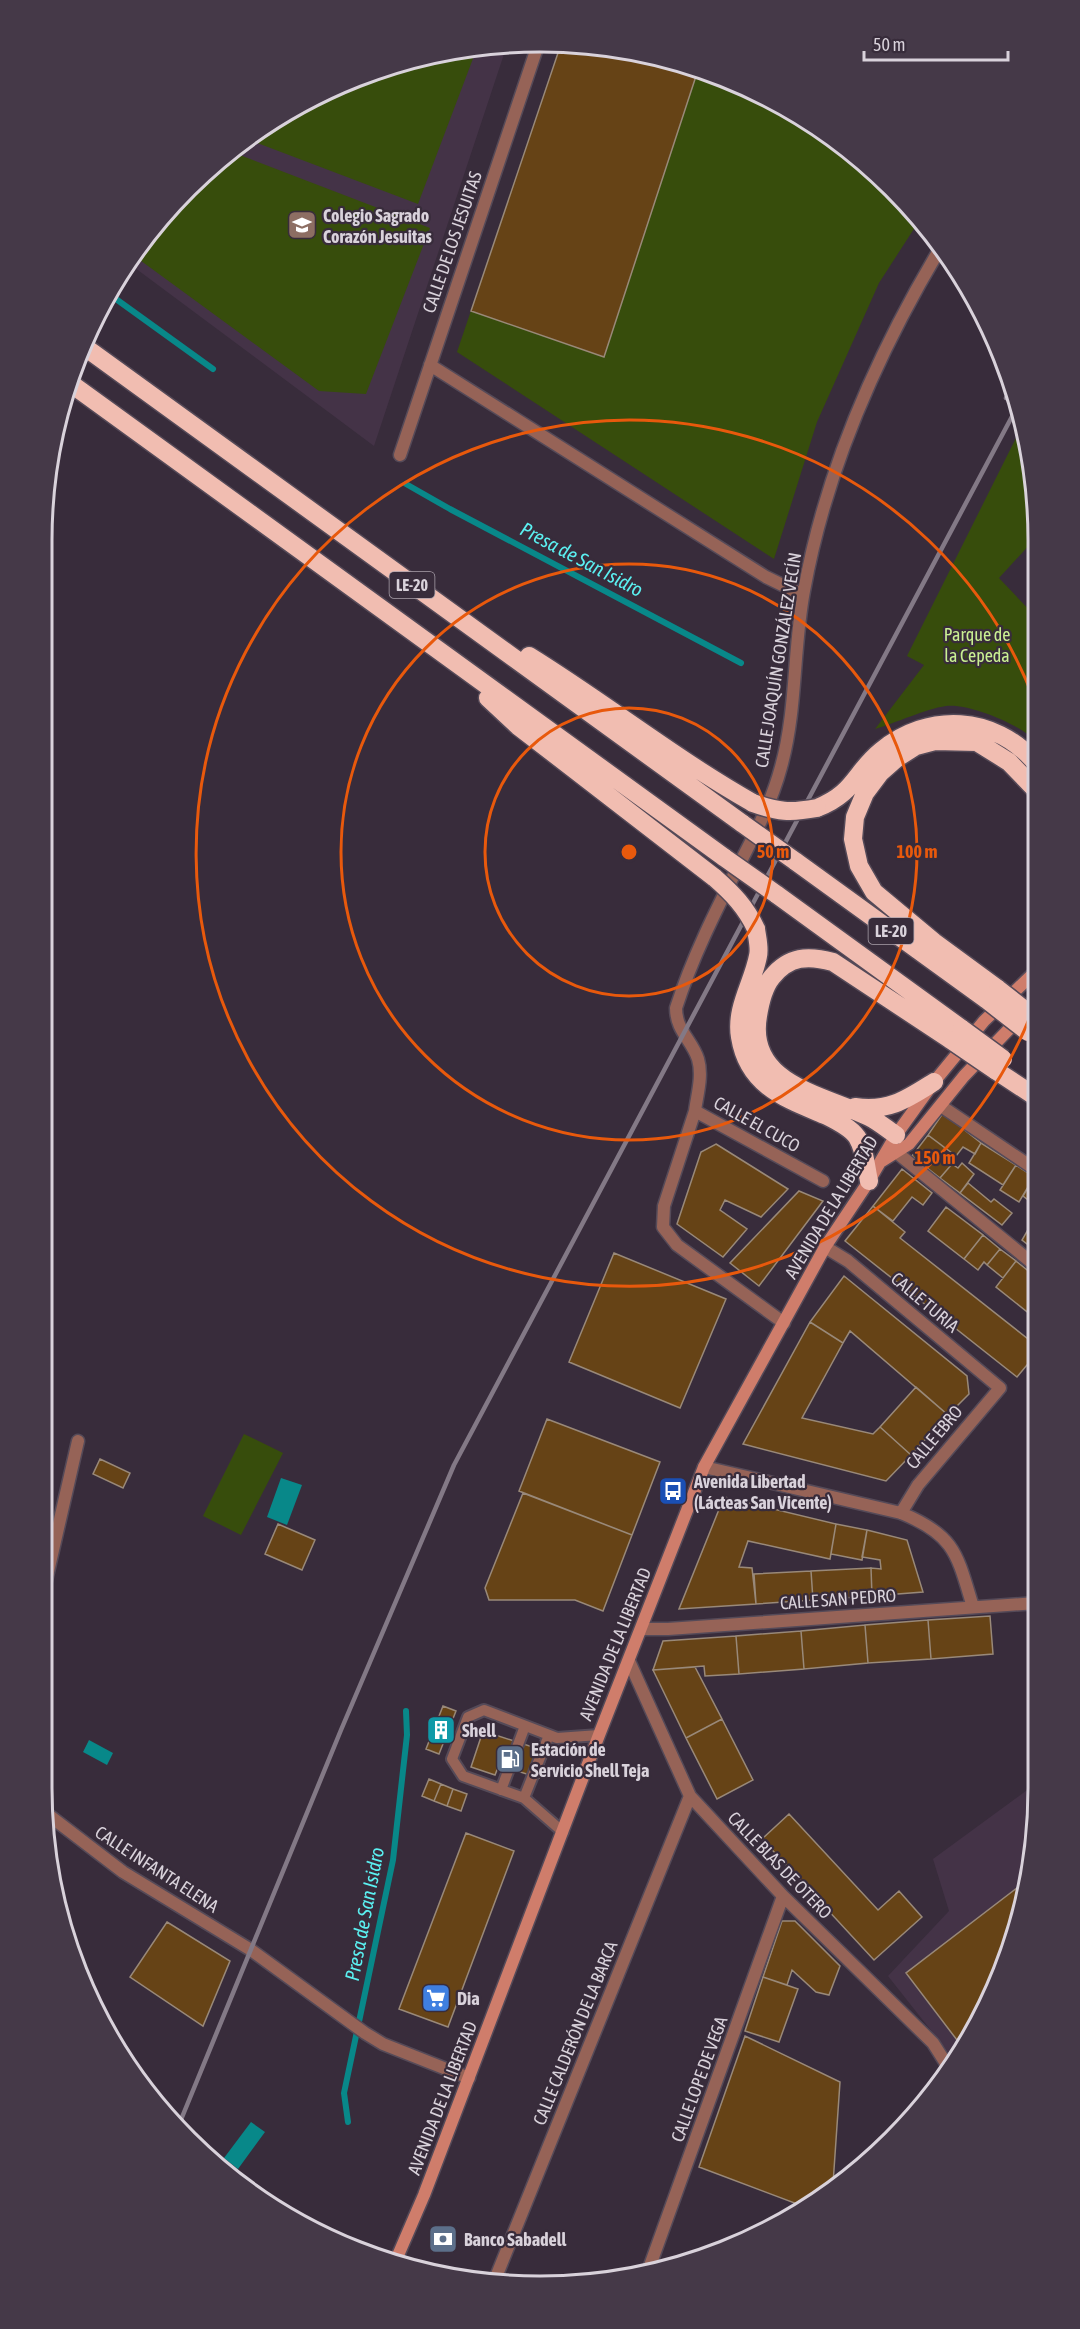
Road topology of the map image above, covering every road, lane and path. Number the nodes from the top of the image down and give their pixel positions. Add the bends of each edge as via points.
1 (536, 52) edge
2 (936, 256) edge
3 (91, 351) edge
4 (430, 366) junction
5 (77, 388) edge
6 (400, 455) dead end
7 (407, 582) junction
8 (803, 595) junction
9 (425, 640) junction
10 (1028, 756) edge
11 (1028, 782) edge
12 (1028, 979) edge
13 (992, 995) junction
14 (1028, 1009) edge
15 (1028, 1026) edge
16 (956, 1035) junction
17 (999, 1064) junction
18 (1028, 1079) edge
19 (934, 1082) junction
20 (1028, 1090) edge
21 (941, 1106) junction
22 (695, 1111) junction
23 (838, 1113) junction
24 (896, 1144) junction
25 (1028, 1165) edge
26 (823, 1181) dead end
27 (869, 1182) junction
28 (825, 1247) junction
29 (1028, 1259) edge
30 (784, 1323) junction
31 (1000, 1388) joint
32 (78, 1441) dead end
33 (704, 1467) junction
34 (901, 1513) junction
35 (52, 1554) edge
36 (1028, 1604) edge
37 (974, 1607) junction
38 (641, 1629) junction
39 (629, 1661) junction
40 (525, 1726) junction
41 (549, 1735) junction
42 (599, 1735) junction
43 (501, 1790) junction
44 (690, 1796) junction
45 (524, 1798) junction
46 (54, 1820) edge
47 (563, 1832) junction
48 (783, 1896) junction
49 (944, 2061) edge
50 (469, 2078) junction
51 (398, 2255) edge
52 (651, 2263) edge
53 (497, 2274) edge

1 - 4 street, CALLE DE LOS JESUITAS
2 - 8 street, CALLE JOAQUÍN GONZÁLEZ VECÍN via 865,389 840,454
3 - 7 highway, LE-20
4 - 6 street, CALLE DE LOS JESUITAS
4 - 8 street via 766,577
5 - 9 highway, LE-20
7 - 10 highway, bridge via 576,685 725,787 776,811 794,813 836,800 881,750 924,727 972,724 1012,741
7 - 13 highway, LE-20, bridge via 795,861
8 - 22 street, CALLE JOAQUÍN GONZÁLEZ VECÍN via 790,713 777,783 712,919 676,1008 676,1021 698,1060
9 - 16 highway, LE-20, bridge via 776,894
9 - 23 highway, bridge via 518,726 734,895 756,929 759,954 740,1016 746,1057 774,1093
11 - 13 highway via 1009,762 976,742 935,741 916,746 880,773 865,793 855,817 853,839 860,866 874,892
12 - 19 main road, AVENIDA DE LA LIBERTAD via 984,1021
13 - 15 highway, LE-20, bridge
14 - 21 main road
16 - 17 highway, bridge
16 - 23 highway via 833,962 816,957 782,966 769,980 761,1000 757,1038 762,1054 788,1082
17 - 18 highway
17 - 20 highway
19 - 23 highway via 889,1107
19 - 24 main road, AVENIDA DE LA LIBERTAD
21 - 24 main road via 923,1126
21 - 25 street
22 - 26 street, CALLE EL CUCO
22 - 30 street, CALLE EL CUCO via 664,1206 663,1227 677,1245
23 - 24 highway via 870,1118
23 - 27 highway via 863,1150
24 - 27 main road, AVENIDA DE LA LIBERTAD via 880,1161
24 - 29 street
27 - 28 main road, AVENIDA DE LA LIBERTAD
28 - 30 main road, AVENIDA DE LA LIBERTAD
28 - 31 street, CALLE TURIA
30 - 33 main road, AVENIDA DE LA LIBERTAD
31 - 34 street, CALLE EBRO via 918,1485
32 - 35 street
33 - 34 street
33 - 38 main road, AVENIDA DE LA LIBERTAD
34 - 37 street via 941,1534 958,1555
36 - 37 street, CALLE SAN PEDRO
37 - 38 street, CALLE SAN PEDRO
38 - 39 main road, AVENIDA DE LA LIBERTAD
39 - 42 main road, AVENIDA DE LA LIBERTAD
39 - 44 street, CALLE BLAS DE OTERO
40 - 41 lane
40 - 43 lane
40 - 43 lane via 484,1710 468,1717 452,1759 463,1776
41 - 42 lane
41 - 45 lane
42 - 47 main road, AVENIDA DE LA LIBERTAD
43 - 45 lane
44 - 48 street, CALLE BLAS DE OTERO
44 - 53 street, CALLE CALDERÓN DE LA BARCA
45 - 47 lane
46 - 50 street, CALLE INFANTA ELENA via 123,1872 251,1950 364,2033
47 - 50 main road, AVENIDA DE LA LIBERTAD
48 - 49 street, CALLE BLAS DE OTERO via 933,2043
48 - 52 street, CALLE LOPE DE VEGA
50 - 51 main road, AVENIDA DE LA LIBERTAD

